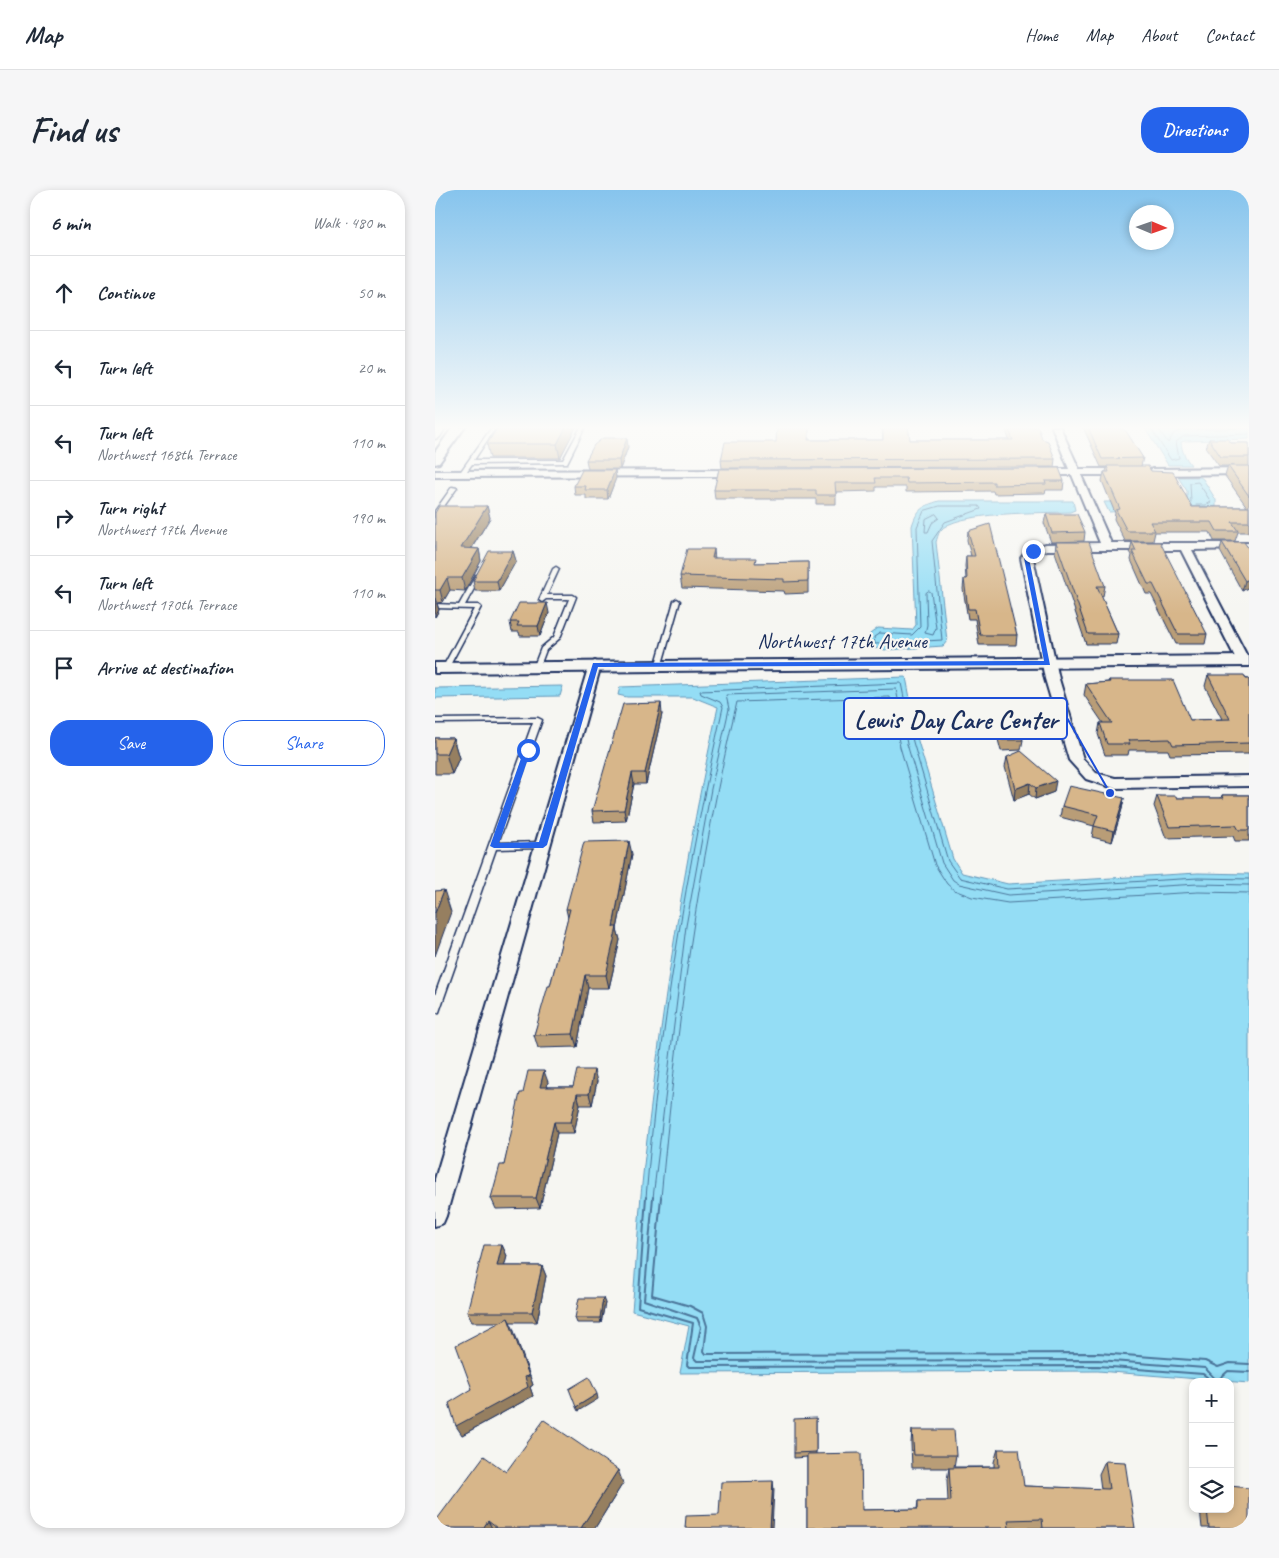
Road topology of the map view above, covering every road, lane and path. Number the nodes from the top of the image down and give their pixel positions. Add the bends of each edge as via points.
1 (453, 489) edge
2 (1083, 489) edge
3 (435, 515) edge
4 (1107, 546) junction
5 (1185, 546) junction
6 (1249, 546) edge
7 (1033, 551) joint
8 (483, 566) edge
9 (556, 569) dead end
10 (543, 597) junction
11 (677, 601) dead end
12 (435, 606) edge
13 (461, 606) junction
14 (537, 610) edge
15 (1246, 661) edge
16 (1047, 663) junction
17 (659, 664) junction
18 (595, 665) junction
19 (537, 666) junction
20 (440, 668) edge
21 (435, 721) edge
22 (1249, 782) edge
23 (543, 845) junction
24 (494, 846) junction
25 (435, 1009) edge
26 (435, 1216) edge

1 - 3 lane
2 - 4 street
4 - 5 street
4 - 7 street via 1046,547
5 - 6 street
5 - 15 street
7 - 16 street via 1027,558
8 - 13 lane
9 - 10 lane
10 - 14 lane
10 - 19 lane via 573,597 557,638 543,649
11 - 17 lane
12 - 13 lane
13 - 20 lane via 477,606
15 - 16 street, Northwest 17th Avenue
16 - 17 street, Northwest 17th Avenue
16 - 22 street via 1076,760 1091,776 1114,783
17 - 18 street, Northwest 17th Avenue
18 - 19 street, Northwest 17th Avenue
18 - 23 street
19 - 20 street, Northwest 17th Avenue
21 - 24 lane via 538,720
23 - 24 lane
23 - 26 street
24 - 25 lane

